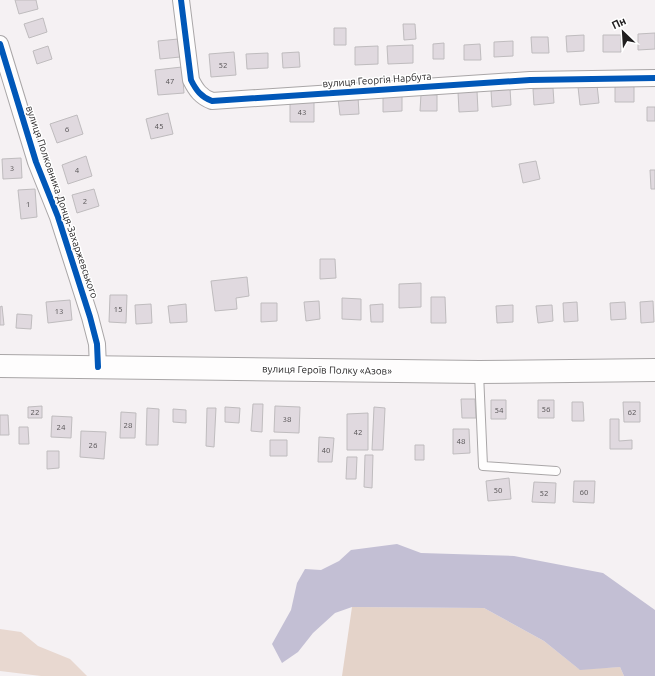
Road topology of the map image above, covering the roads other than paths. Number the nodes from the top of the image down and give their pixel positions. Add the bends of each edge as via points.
1 (181, 0) edge
2 (0, 44) edge
3 (655, 78) edge
4 (0, 366) edge
5 (98, 367) junction
6 (655, 370) edge
7 (479, 372) junction
8 (556, 471) dead end

1 - 3 street, вулиця Георгія Нарбута via 191,80 196,90 212,101 530,80
2 - 5 street, вулиця Полковника Донця-Захаржевського via 36,162 58,217 90,317 97,344
4 - 5 main road, вулиця Героїв Полку «Азов»
5 - 7 main road, вулиця Героїв Полку «Азов»
6 - 7 main road, вулиця Героїв Полку «Азов»
7 - 8 lane via 483,466

